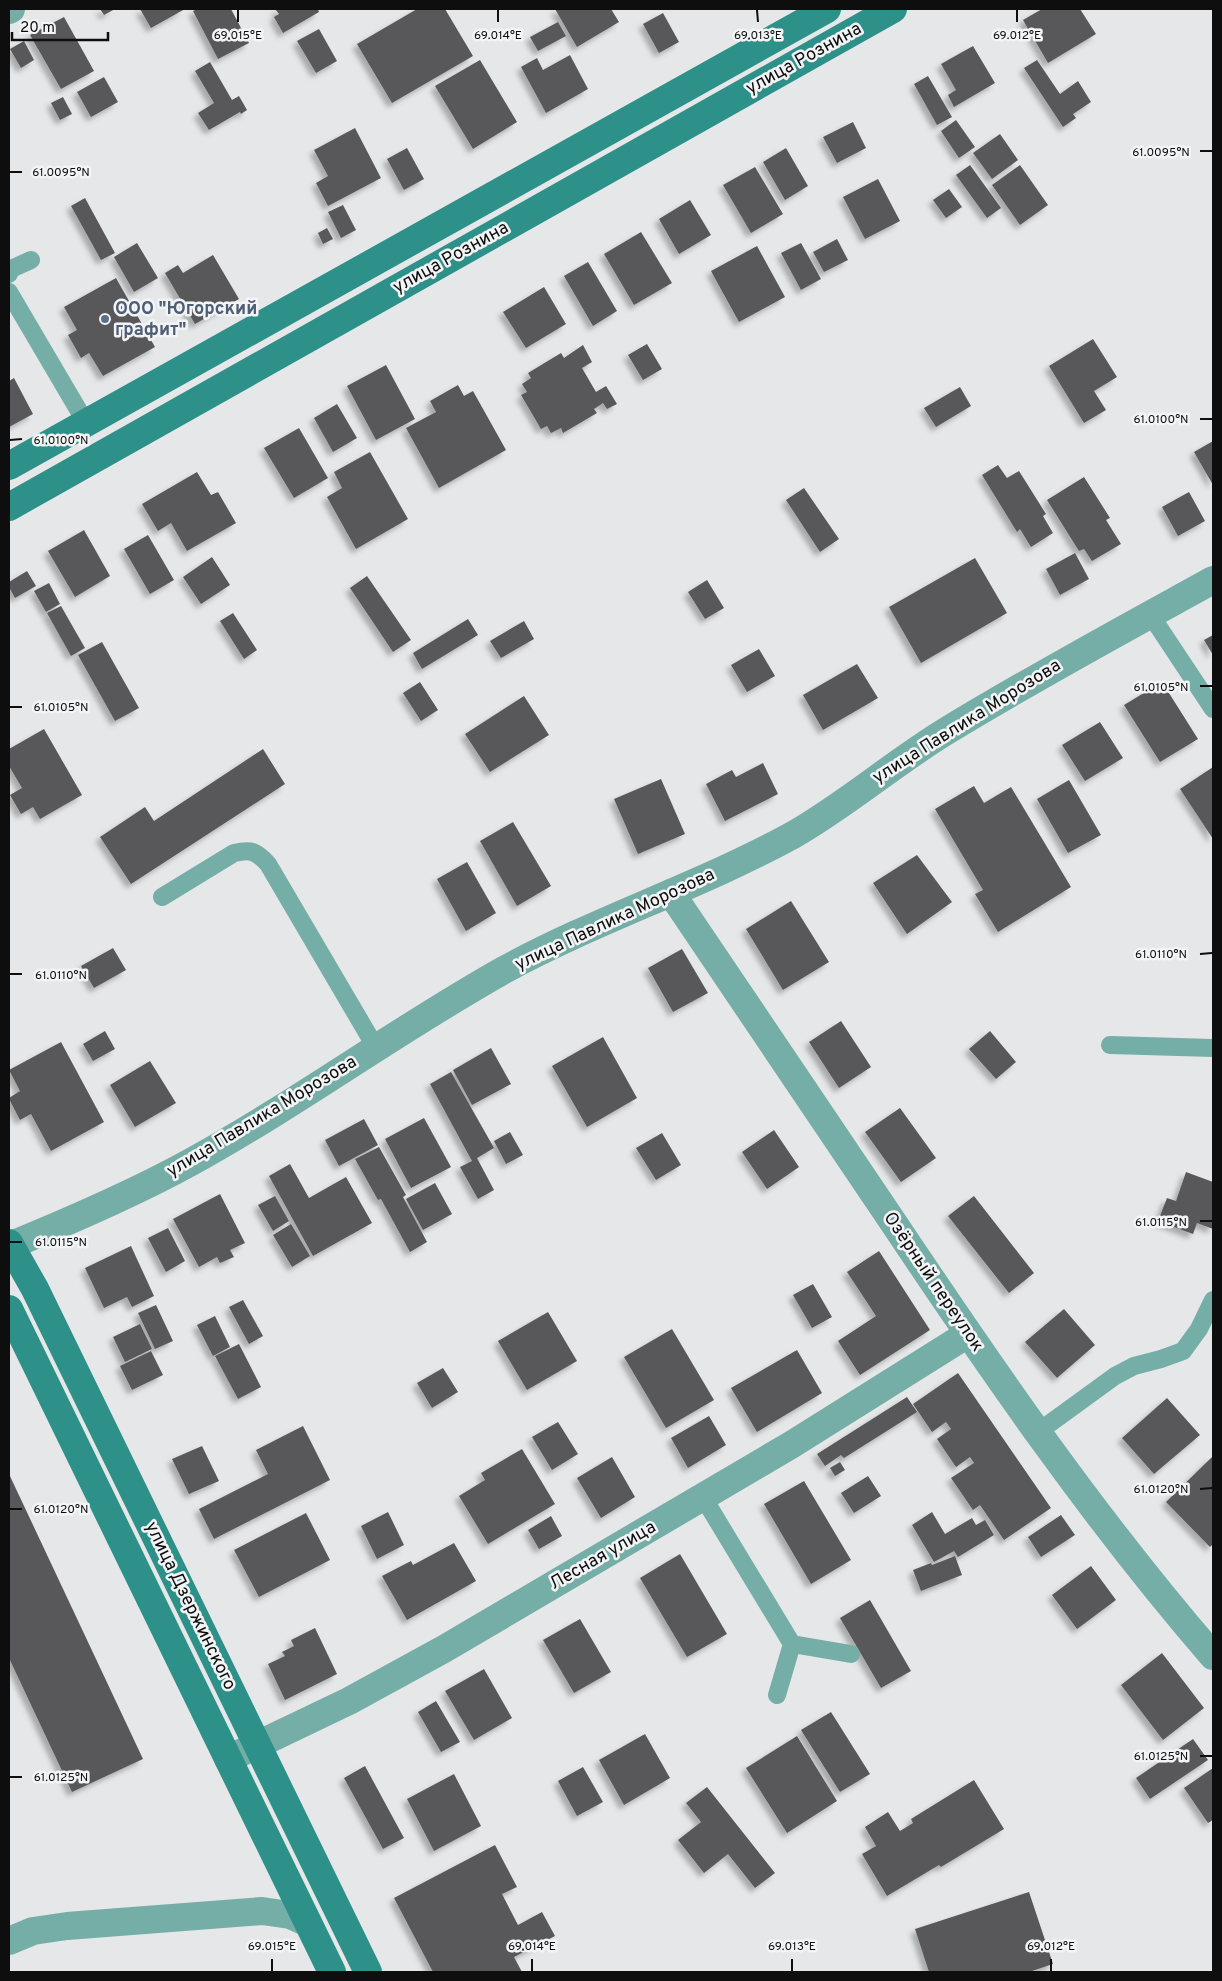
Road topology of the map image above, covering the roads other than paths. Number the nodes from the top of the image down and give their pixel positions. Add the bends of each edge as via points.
1 (826, 9) edge
2 (893, 9) edge
3 (31, 260) dead end
4 (9, 274) edge
5 (9, 292) edge
6 (86, 423) junction
7 (9, 466) edge
8 (9, 507) edge
9 (1213, 580) edge
10 (1150, 614) junction
11 (1213, 709) edge
12 (671, 893) junction
13 (162, 898) dead end
14 (1110, 1045) dead end
15 (376, 1048) junction
16 (1213, 1048) edge
17 (9, 1245) edge
18 (1213, 1300) edge
19 (9, 1309) edge
20 (968, 1334) junction
21 (1038, 1432) junction
22 (704, 1497) junction
23 (792, 1644) junction
24 (851, 1654) dead end
25 (1213, 1656) edge
26 (777, 1696) dead end
27 (258, 1745) junction
28 (228, 1759) junction
29 (308, 1924) junction
30 (11, 1934) edge
31 (332, 1972) edge
32 (368, 1972) edge

1 - 6 main road, улица Рознина
2 - 8 main road, улица Рознина
3 - 4 lane via 11,269
5 - 6 lane
6 - 7 main road, улица Рознина
9 - 10 street, улица Павлика Морозова
10 - 11 lane
10 - 12 street, улица Павлика Морозова via 946,731 798,832 744,861
12 - 15 street, улица Павлика Морозова via 506,969
12 - 20 street, Озёрный переулок
13 - 15 lane via 234,853 246,850 259,854 268,864
14 - 16 lane
15 - 17 street, улица Павлика Морозова via 191,1162 128,1194
17 - 27 main road, улица Дзержинского via 36,1288
18 - 21 lane via 1199,1329 1182,1351 1134,1366 1115,1376
19 - 28 main road, улица Дзержинского
20 - 21 street, Озёрный переулок
20 - 22 street, Лесная улица
21 - 25 street, Озёрный переулок via 1138,1567
22 - 23 lane
22 - 27 street, Лесная улица via 444,1649
23 - 24 lane
23 - 26 lane
27 - 28 street, Лесная улица
27 - 32 main road, улица Дзержинского
28 - 29 main road, улица Дзержинского
29 - 30 street via 290,1915 262,1911 67,1926
29 - 31 main road, улица Дзержинского

